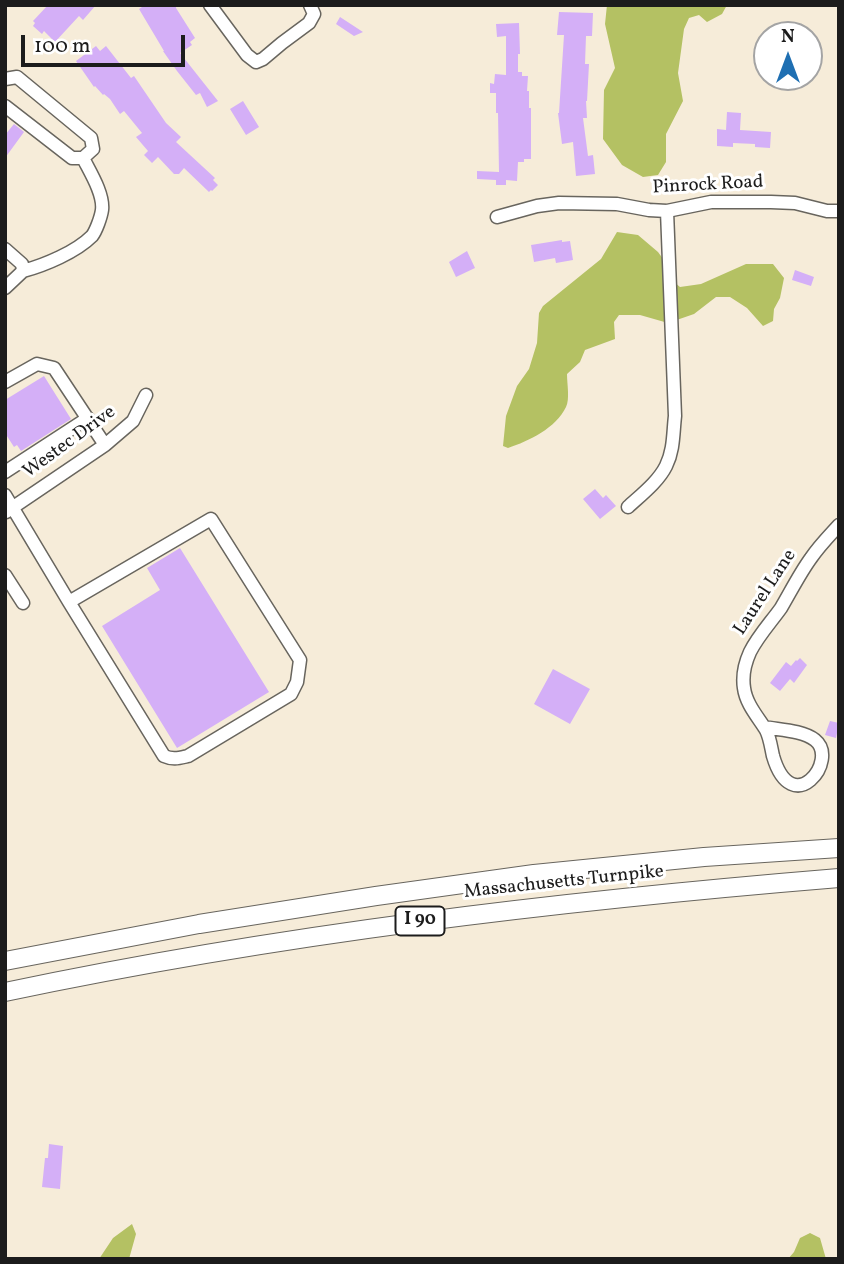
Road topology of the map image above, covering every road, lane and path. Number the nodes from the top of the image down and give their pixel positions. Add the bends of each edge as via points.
1 (210, 5) edge
2 (310, 5) edge
3 (5, 79) edge
4 (5, 106) edge
5 (83, 158) junction
6 (667, 211) junction
7 (839, 211) edge
8 (497, 217) dead end
9 (5, 249) edge
10 (23, 271) junction
11 (5, 288) edge
12 (5, 382) edge
13 (146, 395) dead end
14 (88, 418) junction
15 (105, 445) junction
16 (5, 472) edge
17 (5, 495) edge
18 (628, 507) dead end
19 (9, 509) edge
20 (839, 525) edge
21 (5, 575) edge
22 (69, 602) junction
23 (23, 603) dead end
24 (764, 727) junction
25 (839, 848) edge
26 (839, 878) edge
27 (5, 961) edge
28 (5, 992) edge

1 - 2 street via 256,62 309,23 314,14
3 - 5 street via 17,77 91,138 93,149
4 - 5 street via 72,158
5 - 10 street via 99,189 102,209 93,234 69,252
6 - 7 street, Pinrock Road via 702,203 750,201
6 - 8 street, Pinrock Road via 617,204 552,204
6 - 18 street via 675,416 672,448 666,467
9 - 10 street via 22,264
10 - 11 street
12 - 14 street via 37,364 54,368
13 - 15 street, Westec Drive via 133,421
14 - 15 street
14 - 16 street
15 - 19 street, Westec Drive
17 - 19 street
19 - 22 street
20 - 24 street, Laurel Lane via 811,557 746,661 744,692
21 - 23 street
22 - 22 street via 164,756 188,756 291,694 297,682 300,660 211,519
24 - 24 street, Laurel Lane via 814,740 821,748 820,769 804,783 790,784 778,770
25 - 27 highway, Massachusetts Turnpike / I 90 via 534,874 186,927
26 - 28 highway, Massachusetts Turnpike / I 90 via 441,918 209,953

